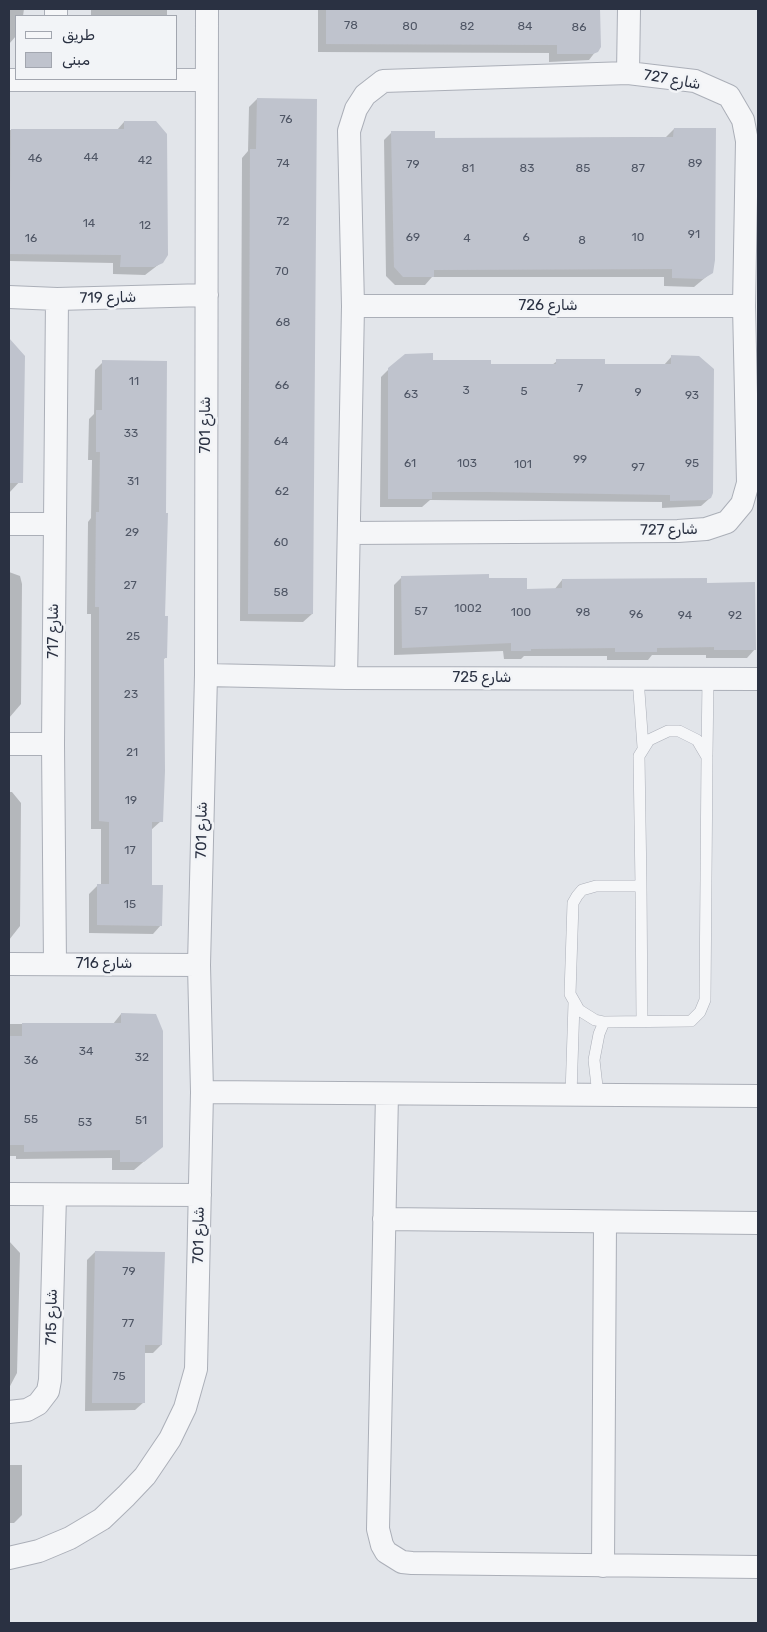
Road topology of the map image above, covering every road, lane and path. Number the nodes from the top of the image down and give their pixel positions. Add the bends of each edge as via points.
1 (207, 9) edge
2 (629, 9) edge
3 (628, 73) junction
4 (9, 80) edge
5 (58, 80) edge
6 (206, 80) junction
7 (207, 295) junction
8 (9, 297) edge
9 (57, 299) junction
10 (353, 306) junction
11 (744, 306) junction
12 (9, 524) edge
13 (54, 524) junction
14 (350, 532) junction
15 (206, 675) junction
16 (346, 678) junction
17 (638, 678) junction
18 (708, 679) junction
19 (758, 679) edge
20 (9, 744) edge
21 (53, 744) junction
22 (643, 748) junction
23 (707, 757) junction
24 (641, 886) junction
25 (9, 964) edge
26 (55, 964) junction
27 (199, 964) junction
28 (574, 1003) junction
29 (642, 1021) junction
30 (604, 1022) junction
31 (202, 1092) junction
32 (387, 1094) junction
33 (571, 1095) junction
34 (598, 1095) junction
35 (758, 1096) edge
36 (9, 1194) edge
37 (200, 1195) junction
38 (55, 1196) junction
39 (384, 1219) junction
40 (605, 1222) junction
41 (758, 1223) edge
42 (9, 1412) edge
43 (9, 1558) edge
44 (603, 1566) junction
45 (758, 1567) edge

1 - 6 street, شارع 701
2 - 3 street
3 - 10 street, شارع 727 via 384,81 365,95 356,109 349,131
3 - 11 street, شارع 727 via 695,81 713,88 729,96 743,120 746,140
4 - 5 street
5 - 6 street
6 - 7 street, شارع 701
7 - 9 street, شارع 719
7 - 15 street, شارع 701
8 - 9 street, شارع 719
9 - 13 street, شارع 717
10 - 11 street, شارع 726
10 - 14 street, شارع 727
11 - 14 street, شارع 727 via 748,483 742,504 727,522 706,529 678,531
12 - 13 street
13 - 21 street, شارع 717
14 - 16 street, شارع 727
15 - 16 street, شارع 725
15 - 27 street, شارع 701
16 - 17 street, شارع 725
17 - 18 street, شارع 725
17 - 22 lane
18 - 19 street, شارع 725
18 - 23 lane
20 - 21 street
21 - 26 street, شارع 717
22 - 23 lane via 658,734 678,731 697,740
22 - 24 lane via 639,756
23 - 29 lane via 705,1000 700,1012 691,1020
24 - 28 lane via 596,886 582,890 577,896 573,903 570,985
24 - 29 lane
25 - 26 street, شارع 716
26 - 27 street, شارع 716
27 - 31 street, شارع 701
28 - 30 lane via 587,1016
28 - 33 lane
29 - 30 lane
30 - 34 lane via 594,1060
31 - 32 street
31 - 37 street, شارع 701
32 - 33 street
32 - 39 street
33 - 34 street
34 - 35 street
36 - 38 street
37 - 38 street
37 - 43 street, شارع 701 via 196,1369 185,1408 170,1439 145,1476 102,1520 70,1538
38 - 42 street, شارع 715 via 48,1391 38,1404 27,1410
39 - 40 street
39 - 44 street via 378,1530 382,1545 402,1562
40 - 41 street
40 - 44 street
44 - 45 street

